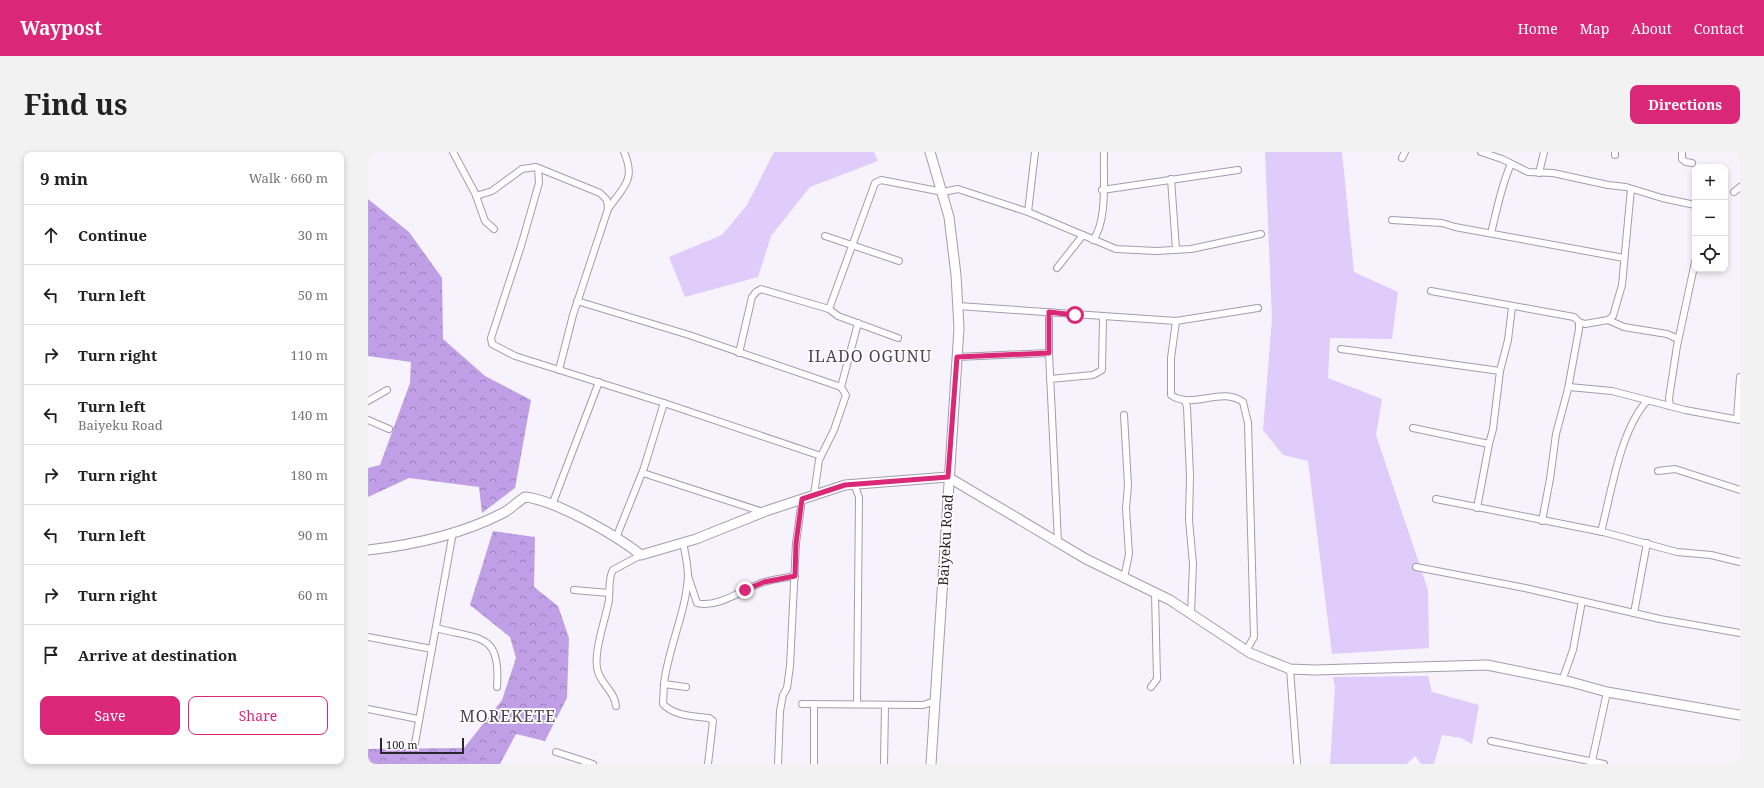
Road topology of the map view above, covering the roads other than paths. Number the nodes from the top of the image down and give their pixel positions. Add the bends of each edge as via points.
1 (453, 152) edge
2 (624, 152) edge
3 (930, 152) edge
4 (1035, 152) edge
5 (1104, 152) edge
6 (1481, 152) edge
7 (1544, 152) edge
8 (1682, 152) edge
9 (1692, 163) dead end
10 (1511, 164) junction
11 (538, 168) junction
12 (1238, 170) dead end
13 (1539, 173) junction
14 (1171, 179) junction
15 (1740, 187) edge
16 (1631, 189) junction
17 (1102, 190) junction
18 (943, 192) junction
19 (1734, 192) dead end
20 (476, 196) junction
21 (1692, 204) edge
22 (608, 209) junction
23 (1028, 212) junction
24 (1392, 220) dead end
25 (494, 229) dead end
26 (1490, 233) junction
27 (1261, 234) dead end
28 (1083, 235) junction
29 (825, 236) dead end
30 (1093, 240) junction
31 (852, 245) junction
32 (1176, 250) junction
33 (1624, 258) junction
34 (899, 261) dead end
35 (1057, 268) dead end
36 (1693, 272) edge
37 (1431, 291) dead end
38 (577, 300) junction
39 (958, 306) junction
40 (1512, 307) junction
41 (1258, 308) dead end
42 (829, 309) junction
43 (1049, 312) junction
44 (1103, 316) junction
45 (1611, 318) junction
46 (1176, 321) junction
47 (858, 323) junction
48 (1582, 323) junction
49 (898, 338) dead end
50 (1678, 339) junction
51 (1341, 349) dead end
52 (739, 352) junction
53 (1049, 353) junction
54 (957, 357) junction
55 (559, 370) junction
56 (1500, 371) junction
57 (1740, 376) edge
58 (1050, 379) junction
59 (599, 382) junction
60 (1569, 386) junction
61 (842, 387) junction
62 (386, 390) dead end
63 (1668, 398) junction
64 (368, 401) edge
65 (1186, 401) junction
66 (1647, 401) junction
67 (664, 403) junction
68 (1662, 404) junction
69 (1670, 406) junction
70 (1124, 415) dead end
71 (1739, 419) edge
72 (368, 420) edge
73 (1413, 428) dead end
74 (389, 429) dead end
75 (1489, 444) junction
76 (821, 456) junction
77 (1658, 471) dead end
78 (643, 473) junction
79 (948, 477) junction
80 (854, 484) junction
81 (865, 484) junction
82 (1740, 490) edge
83 (814, 495) junction
84 (859, 497) junction
85 (802, 499) junction
86 (1436, 499) dead end
87 (552, 505) junction
88 (1477, 508) junction
89 (763, 512) junction
90 (1542, 521) junction
91 (453, 532) junction
92 (1601, 532) junction
93 (616, 538) junction
94 (683, 542) junction
95 (1058, 542) junction
96 (1647, 543) junction
97 (368, 550) edge
98 (640, 555) junction
99 (1740, 562) edge
100 (1416, 567) dead end
101 (688, 575) junction
102 (795, 576) junction
103 (1124, 578) junction
104 (574, 590) dead end
105 (609, 593) junction
106 (1155, 593) junction
107 (1582, 601) junction
108 (1634, 613) junction
109 (1191, 614) junction
110 (436, 628) junction
111 (1740, 633) edge
112 (368, 637) edge
113 (432, 648) junction
114 (1246, 651) junction
115 (1290, 669) junction
116 (1562, 681) junction
117 (664, 684) junction
118 (497, 687) dead end
119 (686, 687) dead end
120 (1151, 688) dead end
121 (1608, 692) junction
122 (802, 704) dead end
123 (814, 704) junction
124 (857, 704) junction
125 (885, 705) junction
126 (935, 705) junction
127 (616, 706) dead end
128 (368, 709) edge
129 (1740, 715) edge
130 (418, 719) junction
131 (1491, 741) dead end
132 (415, 743) dead end
133 (556, 752) dead end
134 (1592, 761) junction
135 (1297, 763) dead end
136 (593, 764) edge
137 (708, 764) edge
138 (778, 764) edge
139 (814, 764) edge
140 (884, 764) edge
141 (931, 764) edge
142 (1604, 764) edge

1 - 20 street
2 - 22 street via 630,165 629,180
3 - 18 street, Baiyeku Road
4 - 23 street
5 - 17 street
6 - 10 street
7 - 13 street
8 - 9 street via 1682,159
10 - 13 street via 1528,172
10 - 26 street
11 - 20 street via 522,169 492,191
11 - 22 street via 600,193 607,200
11 - 55 street via 539,183 490,341 515,356
12 - 14 street
13 - 16 street via 1553,173
14 - 17 street
14 - 32 street
15 - 19 street
16 - 21 street
16 - 33 street
17 - 30 street via 1102,220
18 - 23 street via 958,189
18 - 31 street via 877,181
18 - 39 street, Baiyeku Road via 949,218
20 - 25 street via 486,221
22 - 38 street
23 - 28 street
24 - 26 street via 1442,223
26 - 33 street
27 - 32 street
28 - 30 street
28 - 35 street
29 - 31 street
30 - 32 street via 1116,249
31 - 34 street
31 - 42 street
33 - 45 street via 1622,285
36 - 50 street
37 - 40 street
38 - 52 street
38 - 55 street
39 - 43 street
39 - 54 street, Baiyeku Road
40 - 48 street via 1574,317
40 - 56 street via 1508,340
41 - 46 street
42 - 47 street via 838,316
42 - 52 street via 761,289 752,297
43 - 44 street
43 - 53 street
44 - 46 street
44 - 58 street via 1102,370 1093,375
45 - 48 street
45 - 50 street via 1624,328 1666,334
46 - 65 street via 1170,393
47 - 49 street
47 - 61 street
48 - 60 street
50 - 63 street
51 - 56 street
52 - 61 street
53 - 54 street
53 - 58 street
54 - 79 street, Baiyeku Road
55 - 59 street
56 - 75 street
57 - 71 street
58 - 95 street
59 - 67 street
59 - 87 street
60 - 66 street via 1612,391
60 - 90 street via 1556,434
61 - 76 street via 846,395 834,430
62 - 64 street
63 - 68 street
63 - 69 street
65 - 109 street via 1190,476
65 - 114 street via 1232,397 1242,401 1245,409 1250,442 1254,597 1254,637
66 - 68 street
66 - 92 street via 1638,412 1621,453
67 - 76 street
67 - 78 street
68 - 69 street
69 - 71 street
70 - 103 street via 1129,554
72 - 74 street
73 - 75 street
75 - 88 street
76 - 83 street
77 - 82 street via 1676,469
78 - 89 street
78 - 93 street
79 - 81 street
79 - 95 street
79 - 126 street, Baiyeku Road
80 - 81 street
80 - 83 street
80 - 84 street
81 - 84 street
83 - 85 street
84 - 124 street
85 - 89 street
85 - 102 street
86 - 88 street
87 - 91 street via 525,497 504,513
87 - 93 street
88 - 90 street
89 - 94 street
90 - 92 street
91 - 97 street via 428,540
91 - 110 street
92 - 96 street
93 - 98 street
94 - 98 street
94 - 101 street
95 - 103 street
96 - 99 street via 1677,552 1711,555
96 - 108 street
98 - 105 street via 613,570
100 - 107 street
101 - 102 street via 697,602 707,605 764,582
101 - 117 street
102 - 138 street via 790,666 780,711
103 - 106 street
104 - 105 street
105 - 127 street via 598,643 597,664 598,672 615,699
106 - 109 street
106 - 120 street via 1157,679
107 - 108 street
107 - 116 street via 1573,650
108 - 111 street
109 - 114 street
110 - 113 street
110 - 118 street via 478,638 490,645 498,661
112 - 113 street
113 - 130 street
114 - 115 street
115 - 116 street via 1487,665
115 - 135 street
116 - 121 street
117 - 119 street
117 - 137 street via 663,704 668,710 713,721
121 - 129 street
121 - 134 street
122 - 123 street
123 - 124 street
123 - 139 street
124 - 125 street
125 - 126 street
125 - 140 street
126 - 141 street, Baiyeku Road
128 - 130 street
130 - 132 street
131 - 134 street
133 - 136 street
134 - 142 street

